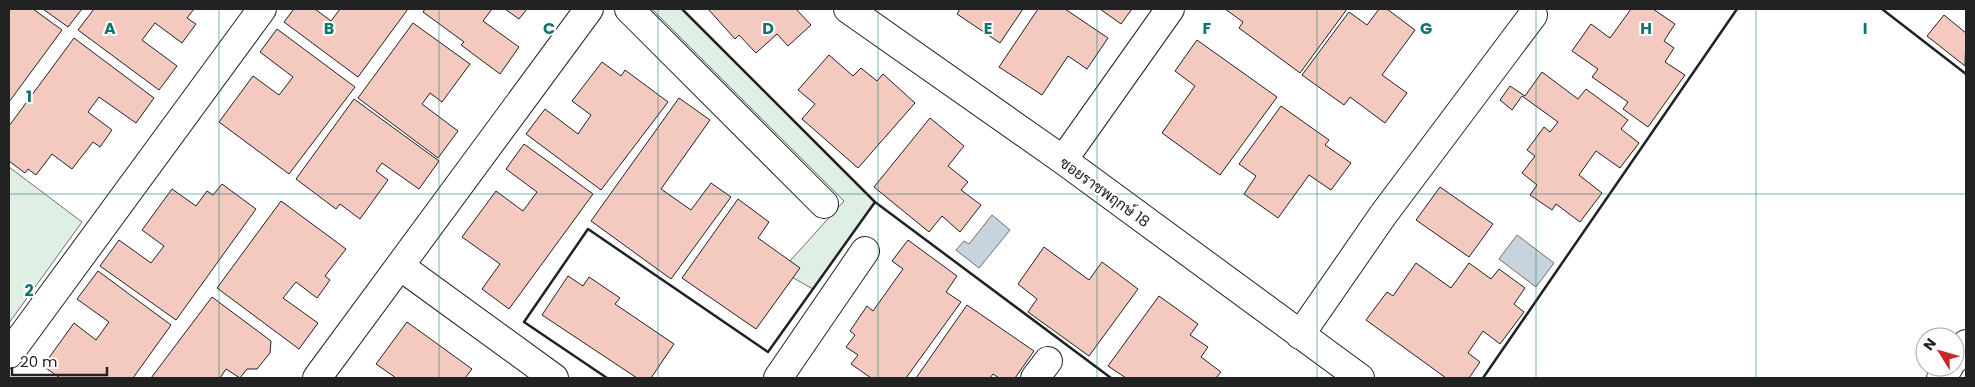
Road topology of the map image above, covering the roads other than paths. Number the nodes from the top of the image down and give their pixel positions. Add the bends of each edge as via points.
1 (262, 9) edge
2 (589, 9) edge
3 (629, 9) edge
4 (849, 9) edge
5 (1170, 9) edge
6 (1533, 15) dead end
7 (1063, 160) junction
8 (824, 204) dead end
9 (865, 251) dead end
10 (400, 266) junction
11 (1300, 335) junction
12 (9, 354) edge
13 (316, 378) edge
14 (554, 378) edge
15 (778, 378) edge
16 (1360, 378) edge

1 - 12 street
2 - 10 street
3 - 8 street
4 - 7 street, ซอยราชพฤกษ์ 18
5 - 7 street
6 - 11 street via 1383,215
7 - 11 street, ซอยราชพฤกษ์ 18
9 - 15 street
10 - 13 street
10 - 14 street
11 - 16 street, ซอยราชพฤกษ์ 18

